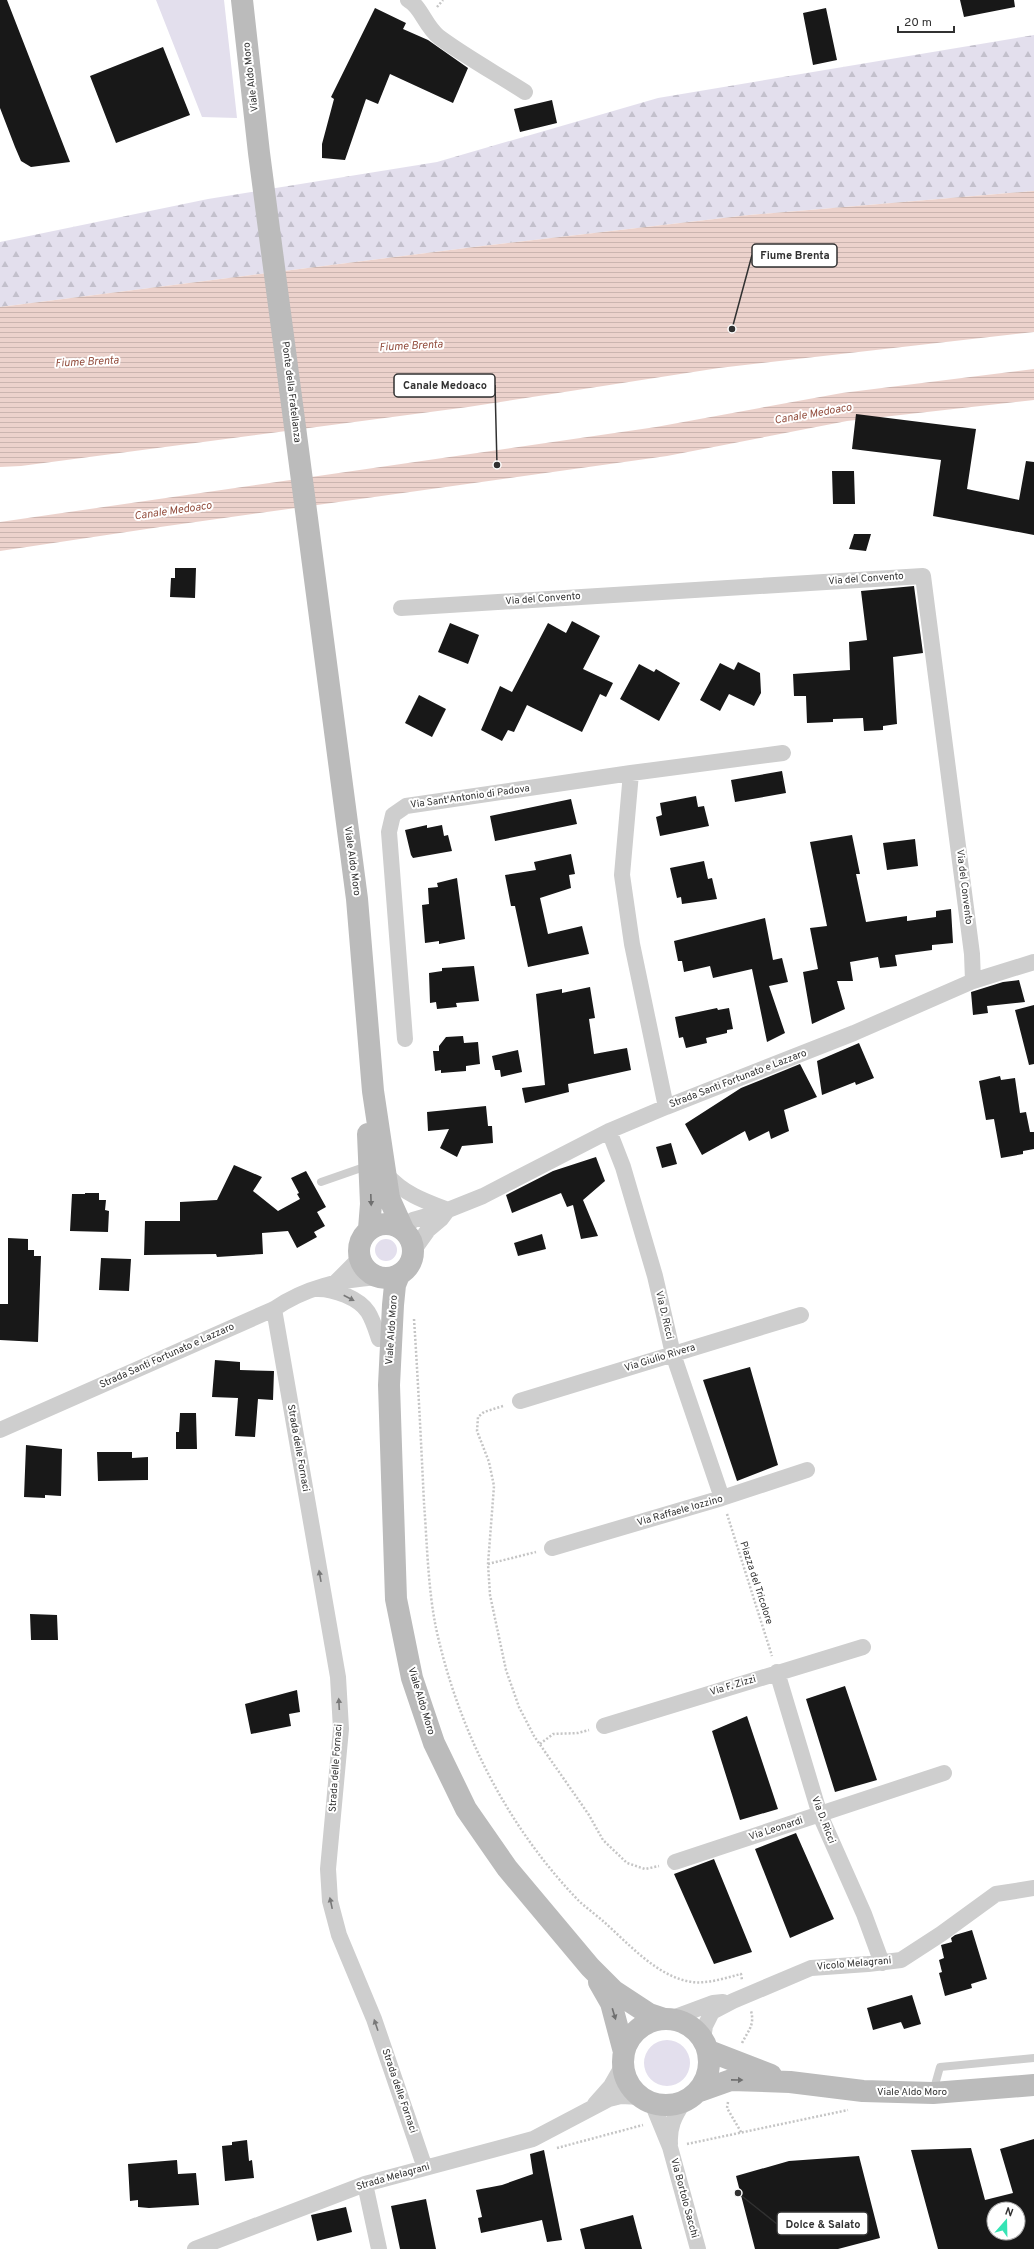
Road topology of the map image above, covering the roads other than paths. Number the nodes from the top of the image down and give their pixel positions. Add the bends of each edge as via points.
1 (242, 0) edge
2 (408, 0) edge
3 (525, 92) dead end
4 (260, 153) joint
5 (401, 608) dead end
6 (322, 632) joint
7 (783, 753) dead end
8 (631, 773) junction
9 (1034, 963) edge
10 (973, 980) junction
11 (405, 1039) dead end
12 (666, 1107) junction
13 (610, 1131) junction
14 (378, 1170) junction
15 (321, 1182) dead end
16 (448, 1210) junction
17 (368, 1229) junction
18 (403, 1229) junction
19 (413, 1251) junction
20 (359, 1259) junction
21 (386, 1276) junction
22 (335, 1283) junction
23 (312, 1289) junction
24 (274, 1309) junction
25 (801, 1315) dead end
26 (379, 1339) junction
27 (673, 1354) junction
28 (389, 1386) junction
29 (520, 1401) road end
30 (0, 1430) edge
31 (807, 1470) dead end
32 (722, 1498) junction
33 (552, 1548) road end
34 (863, 1647) dead end
35 (777, 1672) junction
36 (604, 1726) road end
37 (944, 1774) dead end
38 (820, 1815) junction
39 (675, 1862) road end
40 (1034, 1888) edge
41 (882, 1963) junction
42 (590, 1967) junction
43 (740, 1998) junction
44 (667, 2019) junction
45 (706, 2045) junction
46 (1034, 2058) edge
47 (623, 2059) junction
48 (790, 2082) junction
49 (1034, 2086) edge
50 (933, 2093) junction
51 (691, 2097) junction
52 (646, 2100) junction
53 (592, 2108) junction
54 (670, 2147) junction
55 (426, 2168) junction
56 (366, 2184) junction
57 (195, 2249) edge
58 (379, 2249) edge
59 (698, 2249) edge

1 - 4 main road, Viale Aldo Moro
2 - 3 street via 415,3 425,22 438,36
4 - 6 main road, Ponte della Fratellanza
5 - 10 street, Via del Convento via 923,576 972,954
6 - 14 main road, Viale Aldo Moro via 357,899
7 - 8 street, Via Sant'Antonio di Padova
8 - 11 street, Via Sant'Antonio di Padova via 406,806 393,815 389,832
8 - 12 street via 622,875 632,944
9 - 10 street, Strada Santi Fortunato e Lazzaro
10 - 12 street, Strada Santi Fortunato e Lazzaro via 854,1033
12 - 13 street, Strada Santi Fortunato e Lazzaro
13 - 16 street, Strada Santi Fortunato e Lazzaro via 482,1196
13 - 27 street, Via D. Ricci via 655,1276
14 - 15 lane
14 - 16 street via 412,1196
14 -> 17 main road, Viale Aldo Moro
14 - 18 main road, Viale Aldo Moro
16 - 18 street, Strada Santi Fortunato e Lazzaro via 413,1220
16 - 19 street, Strada Santi Fortunato e Lazzaro via 428,1230
17 - 18 main road via 386,1223
17 - 20 main road via 359,1242
18 - 19 main road via 411,1239
19 - 21 main road, Strada Santi Fortunato e Lazzaro via 408,1267
20 - 21 main road via 366,1270
20 - 22 street
21 - 22 street, Strada Santi Fortunato e Lazzaro
21 - 26 main road, Viale Aldo Moro via 378,1307
21 - 28 main road, Viale Aldo Moro via 395,1285
22 - 23 street, Strada Santi Fortunato e Lazzaro
23 - 24 street, Strada Santi Fortunato e Lazzaro via 294,1295
23 -> 26 street, Viale Aldo Moro via 329,1289 353,1299 368,1311
24 - 30 street, Strada Santi Fortunato e Lazzaro
55 -> 24 street, Strada delle Fornaci via 374,2019 340,1935 330,1901 328,1869 341,1729 338,1677
25 - 27 street, Via Giulio Rivera
26 - 28 main road, Viale Aldo Moro
27 - 29 street, Via Giulio Rivera
27 - 32 street, Via D. Ricci
28 - 42 main road, Viale Aldo Moro via 396,1599 412,1678 434,1743 466,1809 507,1868
31 - 32 street, Via Raffaele Iozzino
32 - 33 street, Via Raffaele Iozzino
34 - 35 street, Via F. Zizzi
35 - 36 street, Via F. Zizzi
35 - 38 street, Via D. Ricci
37 - 38 street, Via Leonardi
38 - 39 street, Via Leonardi
38 - 41 street, Via D. Ricci via 864,1914
40 - 41 street, Vicolo Melagrani via 996,1894 942,1934 901,1960
41 - 43 street, Vicolo Melagrani via 811,1968
42 - 44 main road, Viale Aldo Moro via 614,1991 649,2014
42 -> 47 main road, Viale Aldo Moro via 611,2003
43 - 44 street, Vicolo Melagrani via 713,2003
43 - 45 street, Vicolo Melagrani via 712,2012 705,2026
44 - 45 main road, Viale Aldo Moro via 683,2022 694,2029
44 - 47 main road via 643,2026 628,2042
45 - 48 main road, Viale Aldo Moro
45 - 51 main road via 710,2065 707,2079
46 - 50 lane via 940,2067
47 - 52 main road, Viale Aldo Moro via 628,2083
47 - 53 street, Strada Melagrani via 611,2086
48 - 50 main road, Viale Aldo Moro via 863,2092
51 -> 48 main road, Viale Aldo Moro via 731,2080
49 - 50 main road, Viale Aldo Moro
51 - 52 main road, Viale Aldo Moro via 662,2106
51 - 54 street, Via Bortolo Sacchi via 674,2117 669,2130
52 - 53 street, Strada Melagrani via 621,2096
52 - 54 street, Via Bortolo Sacchi
53 - 55 street, Strada Melagrani via 533,2139
54 - 59 street, Via Bortolo Sacchi
55 - 56 street, Strada Melagrani
56 - 57 street, Strada Melagrani
56 - 58 street

